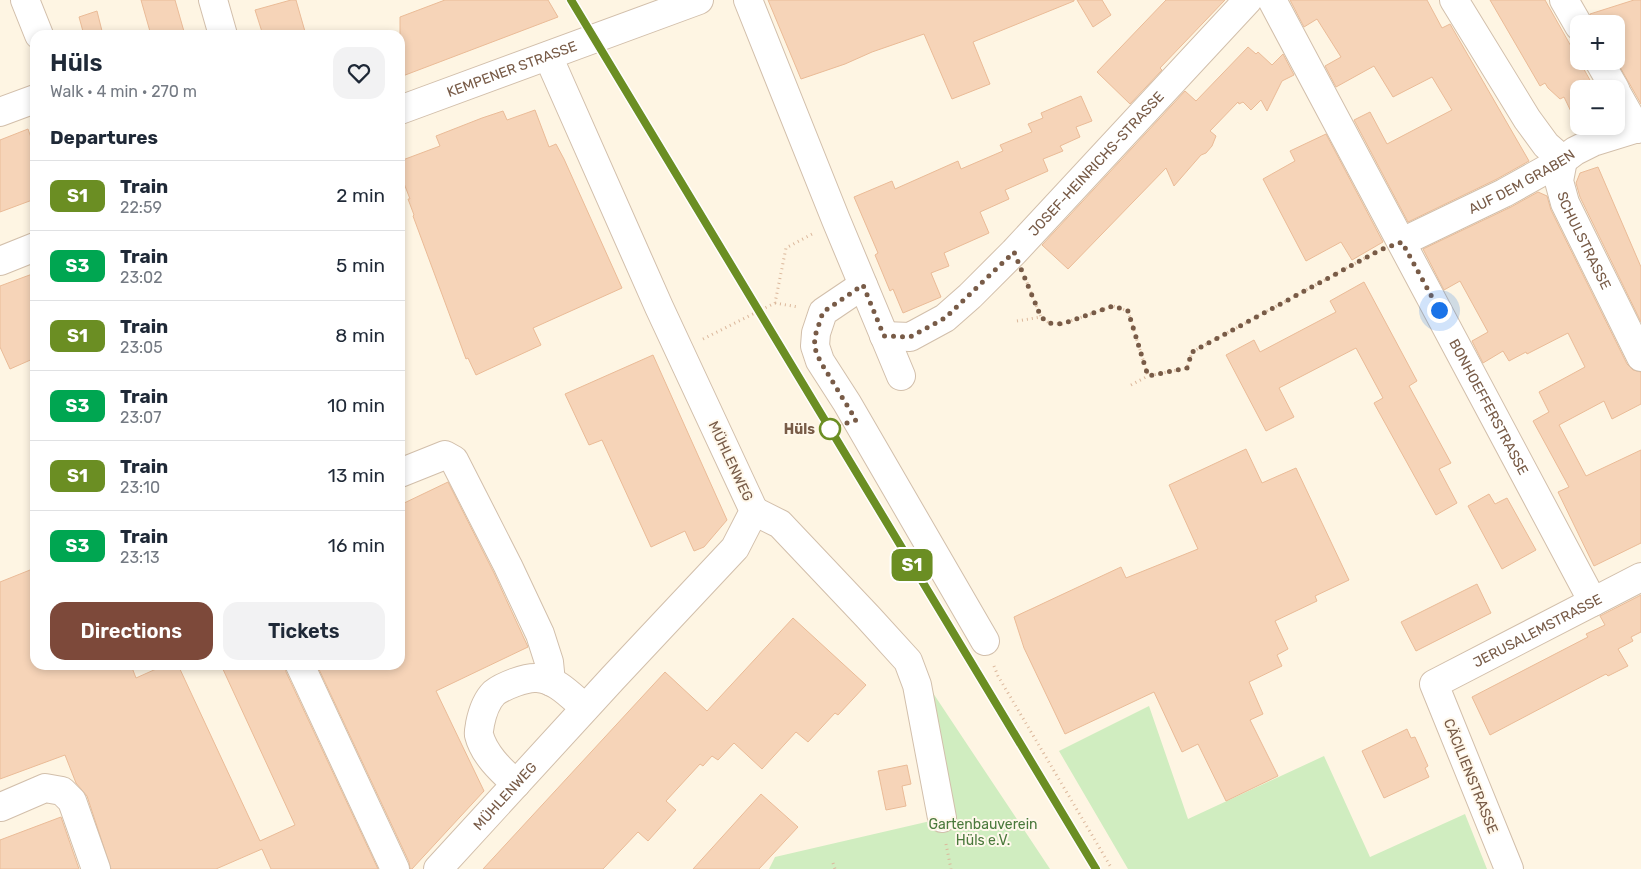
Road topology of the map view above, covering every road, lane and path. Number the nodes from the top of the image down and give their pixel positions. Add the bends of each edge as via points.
1 (26, 0) edge
2 (214, 0) edge
3 (748, 0) edge
4 (1248, 0) edge
5 (1272, 0) edge
6 (1454, 0) edge
7 (1564, 0) edge
8 (685, 2) edge
9 (1573, 15) edge
10 (37, 30) edge
11 (222, 30) edge
12 (548, 56) junction
13 (30, 101) edge
14 (1625, 106) edge
15 (405, 108) edge
16 (0, 112) edge
17 (1639, 128) edge
18 (1563, 160) junction
19 (836, 220) junction
20 (1402, 242) junction
21 (30, 249) edge
22 (1014, 252) junction
23 (0, 261) edge
24 (863, 285) junction
25 (1041, 317) junction
26 (1017, 321) dead end
27 (884, 336) junction
28 (680, 351) junction
29 (1641, 357) edge
30 (901, 376) dead end
31 (1148, 376) junction
32 (1131, 385) dead end
33 (405, 471) edge
34 (754, 511) junction
35 (1641, 577) edge
36 (1593, 602) junction
37 (985, 642) joint
38 (302, 670) edge
39 (550, 682) junction
40 (1434, 684) joint
41 (585, 708) junction
42 (516, 784) junction
43 (1, 807) edge
44 (942, 818) dead end
45 (833, 863) dead end
46 (96, 869) edge
47 (396, 869) edge
48 (438, 869) edge
49 (835, 869) edge
50 (1112, 869) edge
51 (1509, 869) edge

1 - 10 street
2 - 11 street
3 - 19 street
4 - 22 street, JOSEF-HEINRICHS-STRASSE
5 - 20 street, BONHOEFFERSTRASSE
6 - 18 street via 1527,119 1546,145
7 - 9 street
8 - 12 street, KEMPENER STRASSE
12 - 15 street, KEMPENER STRASSE
12 - 28 street, MÜHLENWEG
13 - 16 street
14 - 17 street
17 - 18 street, AUF DEM GRABEN via 1593,142
18 - 20 street, AUF DEM GRABEN via 1504,193
18 - 29 street, SCHULSTRASSE via 1560,181 1565,203
19 - 24 street
19 - 28 path via 786,248 775,303
20 - 31 path via 1380,250 1192,352 1187,368
20 - 36 street, BONHOEFFERSTRASSE
21 - 23 street
22 - 25 path
22 - 27 street, JOSEF-HEINRICHS-STRASSE via 945,318 910,337
24 - 27 street
24 - 37 street via 823,312 814,346
25 - 26 path
25 - 31 path via 1049,323 1062,324 1113,306 1128,311
27 - 30 street
28 - 34 street, MÜHLENWEG
31 - 32 path
33 - 39 street via 445,455 454,460 540,634 549,662
34 - 41 street, MÜHLENWEG via 735,548
34 - 44 street via 780,524 908,662 917,685
35 - 36 street, JERUSALEMSTRASSE
36 - 40 street, JERUSALEMSTRASSE
37 - 50 path via 998,676
38 - 47 street
39 - 41 street
39 - 42 street via 537,678 518,681 494,694 482,712 479,734 497,766
40 - 51 street, CÄCILIENSTRASSE
41 - 42 street, MÜHLENWEG
42 - 48 street, MÜHLENWEG
43 - 46 street via 45,788 62,791 72,800
45 - 49 path

